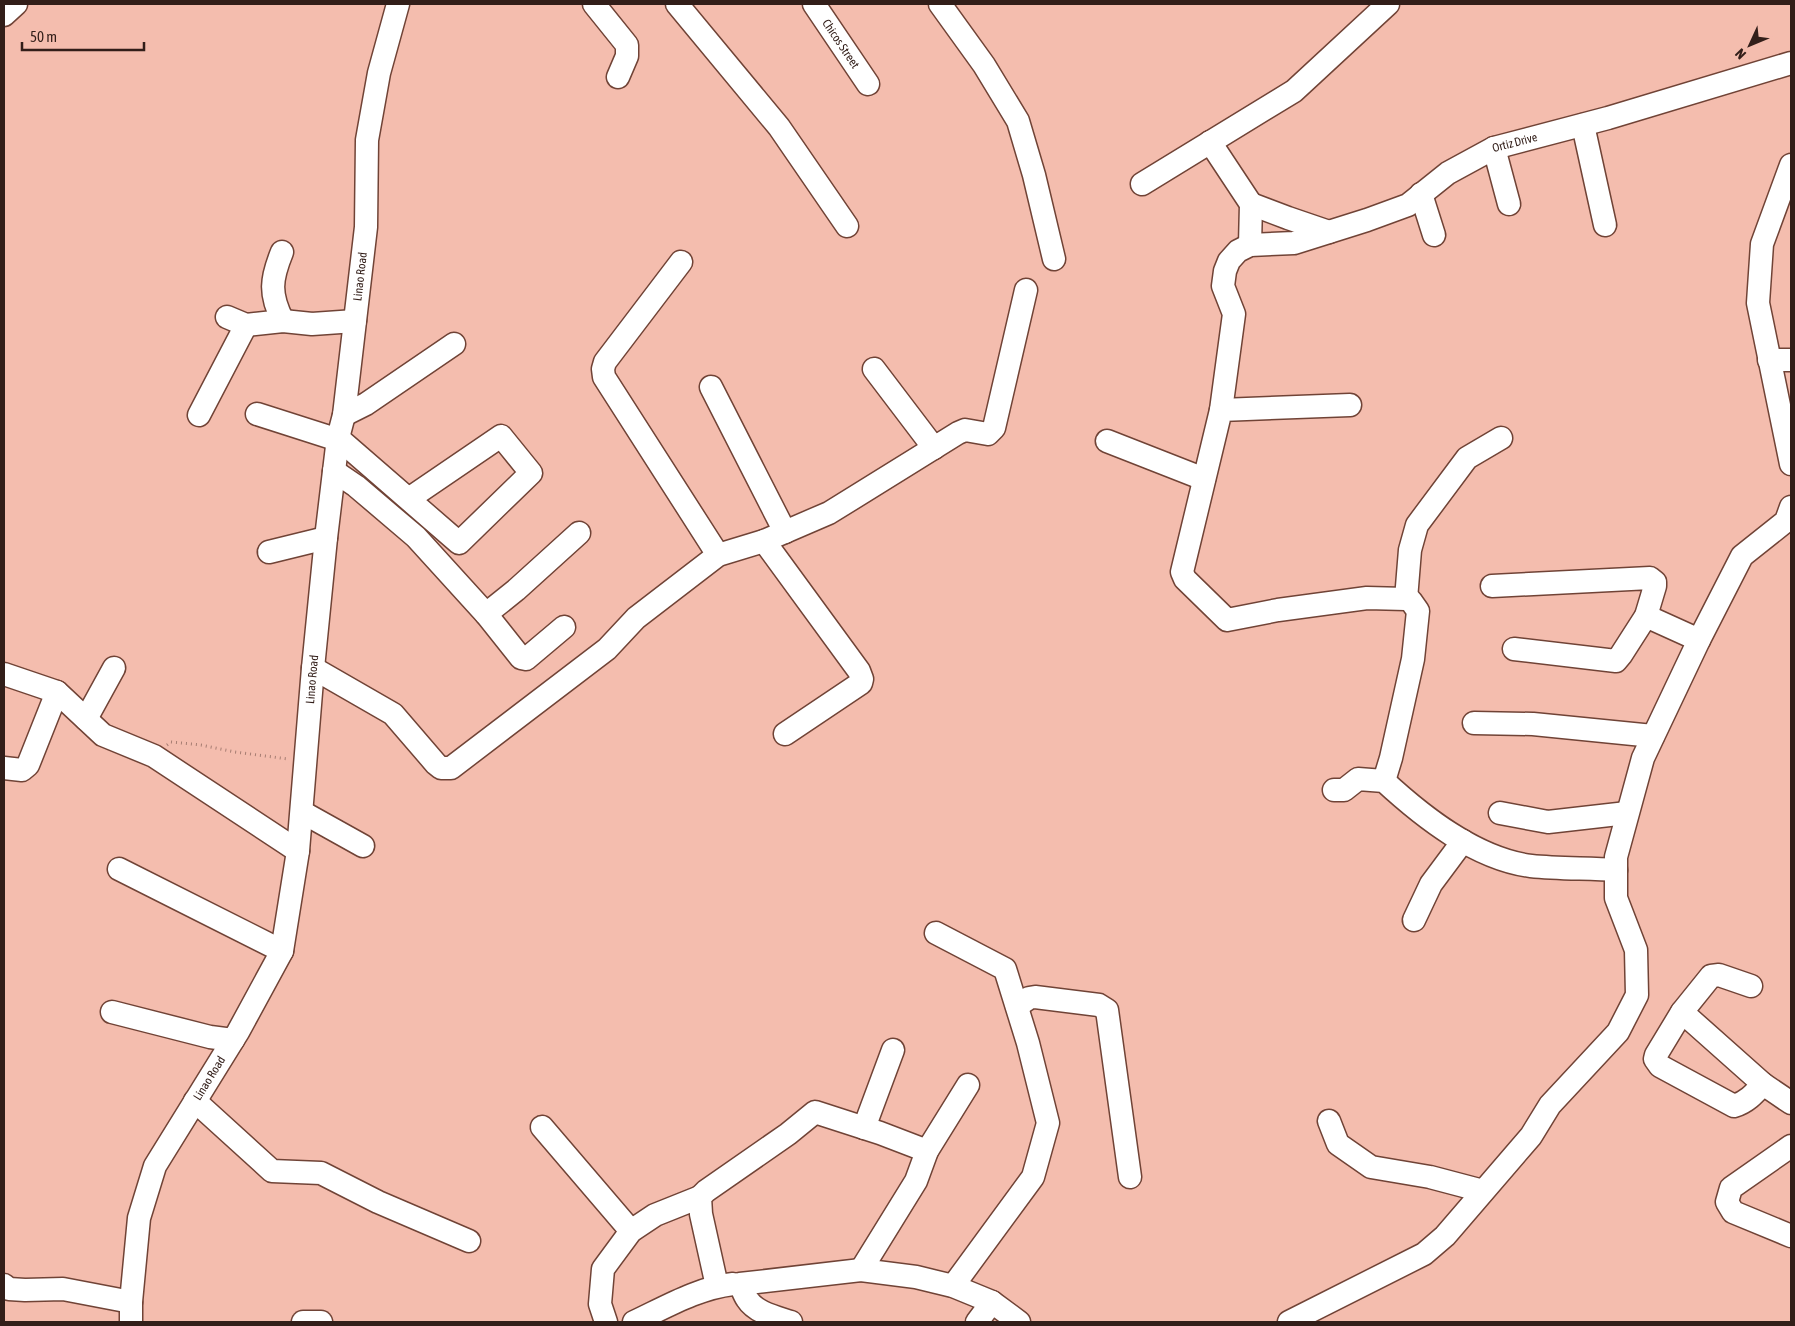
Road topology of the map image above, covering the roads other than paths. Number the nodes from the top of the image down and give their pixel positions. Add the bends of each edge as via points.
1 (16, 4) edge
2 (398, 4) edge
3 (594, 4) edge
4 (677, 4) edge
5 (814, 4) edge
6 (940, 4) edge
7 (1388, 4) edge
8 (4, 15) edge
9 (1791, 64) edge
10 (618, 77) dead end
11 (868, 84) dead end
12 (1584, 125) junction
13 (1210, 142) junction
14 (1494, 148) junction
15 (1791, 165) edge
16 (1142, 184) dead end
17 (1421, 194) junction
18 (1251, 204) junction
19 (1509, 204) dead end
20 (1288, 218) junction
21 (1605, 225) dead end
22 (847, 226) dead end
23 (1329, 232) junction
24 (1434, 235) dead end
25 (1255, 245) junction
26 (282, 252) dead end
27 (1054, 259) dead end
28 (682, 262) dead end
29 (1026, 290) dead end
30 (283, 321) junction
31 (356, 321) junction
32 (454, 344) dead end
33 (1769, 360) junction
34 (1791, 360) edge
35 (874, 369) dead end
36 (711, 387) dead end
37 (1350, 405) dead end
38 (1221, 410) junction
39 (257, 414) dead end
40 (199, 415) dead end
41 (344, 415) junction
42 (338, 438) junction
43 (1500, 438) dead end
44 (1107, 441) dead end
45 (934, 448) junction
46 (1791, 464) edge
47 (334, 471) junction
48 (1204, 479) junction
49 (410, 498) junction
50 (1790, 517) edge
51 (785, 532) junction
52 (579, 534) dead end
53 (326, 538) junction
54 (764, 541) junction
55 (269, 552) dead end
56 (718, 555) junction
57 (1492, 586) dead end
58 (1406, 599) junction
59 (486, 614) junction
60 (1646, 616) junction
61 (564, 627) dead end
62 (1699, 640) junction
63 (1514, 649) dead end
64 (114, 668) dead end
65 (313, 668) junction
66 (4, 674) edge
67 (57, 692) junction
68 (86, 719) junction
69 (1474, 723) dead end
70 (785, 734) dead end
71 (1653, 736) junction
72 (4, 768) edge
73 (1384, 781) junction
74 (1334, 790) dead end
75 (302, 812) junction
76 (1500, 813) dead end
77 (1627, 813) junction
78 (1462, 841) junction
79 (364, 846) dead end
80 (298, 851) junction
81 (119, 869) dead end
82 (1616, 870) junction
83 (1414, 920) dead end
84 (936, 933) dead end
85 (282, 951) junction
86 (1751, 986) dead end
87 (1017, 1006) junction
88 (112, 1012) dead end
89 (1682, 1012) junction
90 (233, 1040) junction
91 (892, 1050) dead end
92 (1763, 1084) junction
93 (968, 1085) dead end
94 (195, 1101) junction
95 (1791, 1103) edge
96 (1329, 1121) dead end
97 (542, 1127) dead end
98 (864, 1128) junction
99 (1791, 1146) edge
100 (927, 1151) junction
101 (1130, 1177) dead end
102 (1483, 1191) junction
103 (700, 1197) junction
104 (631, 1231) junction
105 (1791, 1236) edge
106 (469, 1241) dead end
107 (861, 1270) junction
108 (740, 1284) junction
109 (4, 1285) edge
110 (717, 1286) junction
111 (953, 1286) junction
112 (992, 1302) junction
113 (131, 1312) edge
114 (664, 1315) edge
115 (303, 1322) edge
116 (321, 1322) edge
117 (606, 1322) edge
118 (634, 1322) edge
119 (791, 1322) edge
120 (977, 1322) edge
121 (1019, 1322) edge
122 (1289, 1322) edge

1 - 8 street
2 - 31 street, Linao Road via 379,73 366,140 366,227
3 - 10 street via 627,45 627,56
4 - 22 street via 779,127
5 - 11 street, Chicos Street
6 - 27 street via 984,65 1018,121
7 - 13 street via 1294,91
9 - 12 street, Ortiz Drive
12 - 14 street, Ortiz Drive
12 - 21 street
13 - 16 street
13 - 18 street
14 - 17 street, Ortiz Drive via 1448,173
14 - 19 street
15 - 33 street via 1762,244 1758,303
17 - 23 street, Ortiz Drive via 1408,204
17 - 24 street
18 - 20 street
18 - 25 street
20 - 23 street
20 - 25 street
23 - 25 street, Ortiz Drive via 1294,243
25 - 38 street via 1238,251 1225,272 1223,286 1234,314
26 - 30 street via 272,290
28 - 56 street via 605,362 603,369 604,377
29 - 45 street via 994,428 985,435 965,430
30 - 31 street via 312,324
30 - 40 street via 236,321
31 - 41 street, Linao Road
32 - 41 street via 366,404
33 - 34 street
33 - 46 street
35 - 45 street
36 - 51 street
37 - 38 street
38 - 48 street
39 - 42 street
41 - 42 street, Linao Road
42 - 47 street, Linao Road
42 - 49 street
43 - 58 street via 1467,458 1417,525 1410,550
44 - 48 street
45 - 51 street via 829,513
47 - 53 street, Linao Road
47 - 59 street via 416,537
48 - 58 street via 1182,572 1184,579 1227,620 1367,598
49 - 49 street via 459,543 531,473 501,436
50 - 62 street via 1742,556
51 - 54 street
52 - 59 street
53 - 55 street
53 - 65 street, Linao Road
54 - 56 street
54 - 70 street via 862,679 861,683
56 - 65 street via 636,618 606,649 451,768 436,764 393,714
57 - 60 street via 1650,578 1655,586
58 - 73 street via 1418,611 1413,659
59 - 61 street via 524,659
60 - 62 street
60 - 63 street via 1616,660
62 - 71 street
64 - 68 street
65 - 75 street, Linao Road
66 - 67 street
67 - 68 street
67 - 72 street via 26,767 22,770
68 - 80 street via 103,735 154,756
69 - 71 street via 1533,724
71 - 77 street
73 - 74 street via 1358,779 1344,790
73 - 78 street via 1408,803
75 - 79 street
75 - 80 street, Linao Road
76 - 77 street via 1548,822
77 - 82 street
78 - 82 street via 1502,859 1530,866
78 - 83 street via 1431,884
80 - 85 street, Linao Road
81 - 85 street
82 - 102 street via 1616,898 1636,950 1637,995 1618,1032 1550,1104 1531,1136
84 - 87 street via 1003,967
85 - 90 street, Linao Road
86 - 89 street via 1720,975 1711,976
87 - 101 street via 1035,997 1099,1005 1107,1010
87 - 111 street via 1048,1123 1033,1177
88 - 90 street
89 - 92 street
89 - 92 street via 1656,1055 1660,1066 1734,1106 1749,1099
90 - 94 street, Linao Road
91 - 98 street
92 - 95 street
93 - 100 street
94 - 106 street via 272,1171 321,1172 378,1202
94 - 113 street, Linao Road via 156,1166 139,1218
96 - 102 street via 1338,1144 1371,1166
97 - 104 street
98 - 100 street
98 - 103 street via 815,1112
99 - 105 street via 1731,1188 1727,1202 1733,1212
100 - 107 street via 916,1181
102 - 122 street via 1445,1236 1424,1254
103 - 104 street via 655,1215
103 - 110 street
104 - 117 street via 603,1269 600,1304
107 - 108 street
107 - 111 street via 916,1277
108 - 110 street
108 - 119 street via 755,1307
109 - 113 street via 8,1289 63,1289
110 - 114 street
111 - 112 street
112 - 120 street
112 - 121 street
114 - 118 street
115 - 116 street

